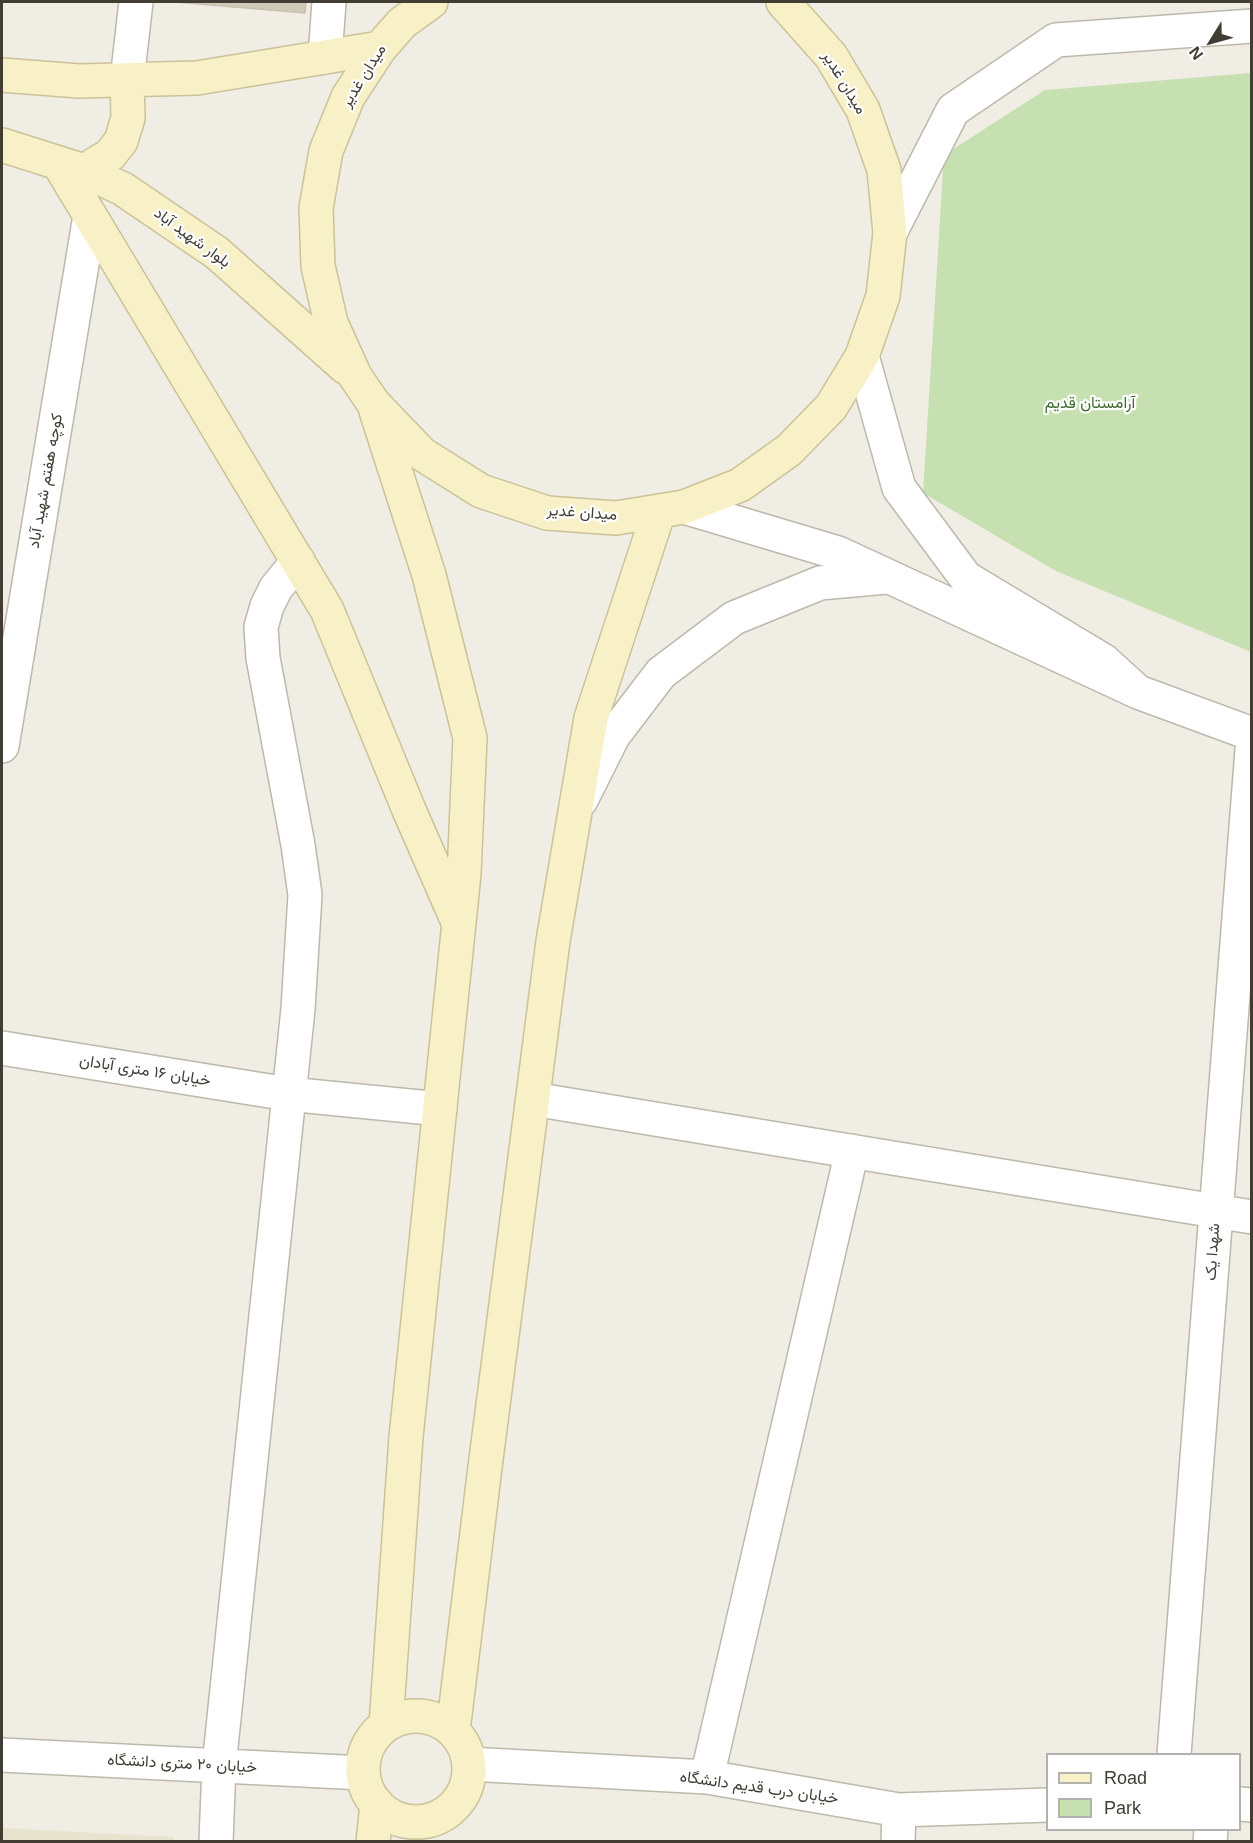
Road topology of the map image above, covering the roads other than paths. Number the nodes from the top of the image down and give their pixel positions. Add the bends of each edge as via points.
1 (136, 2) edge
2 (329, 2) edge
3 (431, 2) edge
4 (783, 2) edge
5 (410, 12) edge
6 (1251, 26) edge
7 (380, 48) junction
8 (325, 57) junction
9 (2, 75) edge
10 (127, 80) junction
11 (2, 145) edge
12 (71, 167) junction
13 (90, 216) junction
14 (890, 233) junction
15 (862, 356) junction
16 (355, 376) junction
17 (374, 404) junction
18 (671, 509) junction
19 (298, 561) junction
20 (889, 577) junction
21 (6, 692) edge
22 (1138, 692) junction
23 (1251, 734) edge
24 (2, 746) edge
25 (1251, 750) edge
26 (576, 809) junction
27 (459, 925) junction
28 (2, 1048) edge
29 (288, 1094) junction
30 (533, 1099) junction
31 (440, 1109) junction
32 (852, 1151) junction
33 (1216, 1211) junction
34 (1251, 1217) edge
35 (386, 1725) junction
36 (453, 1731) junction
37 (1174, 1753) edge
38 (2, 1755) edge
39 (469, 1764) junction
40 (219, 1766) junction
41 (363, 1773) junction
42 (707, 1777) junction
43 (377, 1804) junction
44 (1046, 1805) edge
45 (451, 1809) junction
46 (898, 1826) edge
47 (216, 1842) edge
48 (373, 1842) edge
49 (449, 1842) edge

1 - 10 street
2 - 8 street
3 - 5 main road, میدان غدیر
4 - 14 main road, میدان غدیر via 831,56 863,110 884,170
5 - 7 main road, میدان غدیر
6 - 14 street via 1056,40 953,110
7 - 8 main road
7 - 16 main road, میدان غدیر via 348,97 326,151 316,208 318,266 331,323
8 - 10 main road via 197,78
9 - 10 main road
10 - 12 main road via 128,118 122,141 110,155
11 - 12 main road, بلوار شهید آباد
12 - 13 main road
12 - 16 main road, بلوار شهید آباد via 123,189 217,253
13 - 19 main road
13 - 21 street, کوچه هفتم شهید آباد
14 - 15 main road, میدان غدیر via 883,296
15 - 18 main road, میدان غدیر via 831,407 789,450 740,485
15 - 22 street via 899,488 966,578 1104,661
16 - 17 main road, میدان غدیر
17 - 18 main road, میدان غدیر via 422,454 481,491 547,513 616,518
17 - 27 main road via 429,575 470,738
18 - 20 street via 838,553
18 - 26 main road via 591,717
19 - 27 main road via 327,610
19 - 29 street via 276,588 261,627 263,658 305,896
20 - 22 street
20 - 26 street via 820,583 734,618 662,673 613,736
21 - 24 street, کوچه هفتم شهید آباد
22 - 23 street
25 - 33 street, شهدا یک
26 - 30 main road via 553,941
27 - 31 main road
28 - 29 street, خیابان ۱۶ متری آبادان
29 - 31 street, خیابان ۱۶ متری آبادان
29 - 40 street
30 - 32 street
30 - 36 main road
31 - 35 main road via 406,1437
32 - 33 street
32 - 42 street
33 - 34 street
33 - 37 street, شهدا یک
35 - 36 main road via 421,1716
35 - 41 main road via 373,1738 365,1755
36 - 39 main road
38 - 40 street, خیابان ۲۰ متری دانشگاه
39 - 42 street, خیابان درب قدیم دانشگاه
39 - 45 main road via 462,1796
40 - 41 street, خیابان ۲۰ متری دانشگاه
40 - 47 street
41 - 43 main road
42 - 46 street, خیابان درب قدیم دانشگاه
43 - 45 main road via 405,1821 437,1818
43 - 48 main road
44 - 46 street, خیابان درب قدیم دانشگاه
45 - 49 main road

